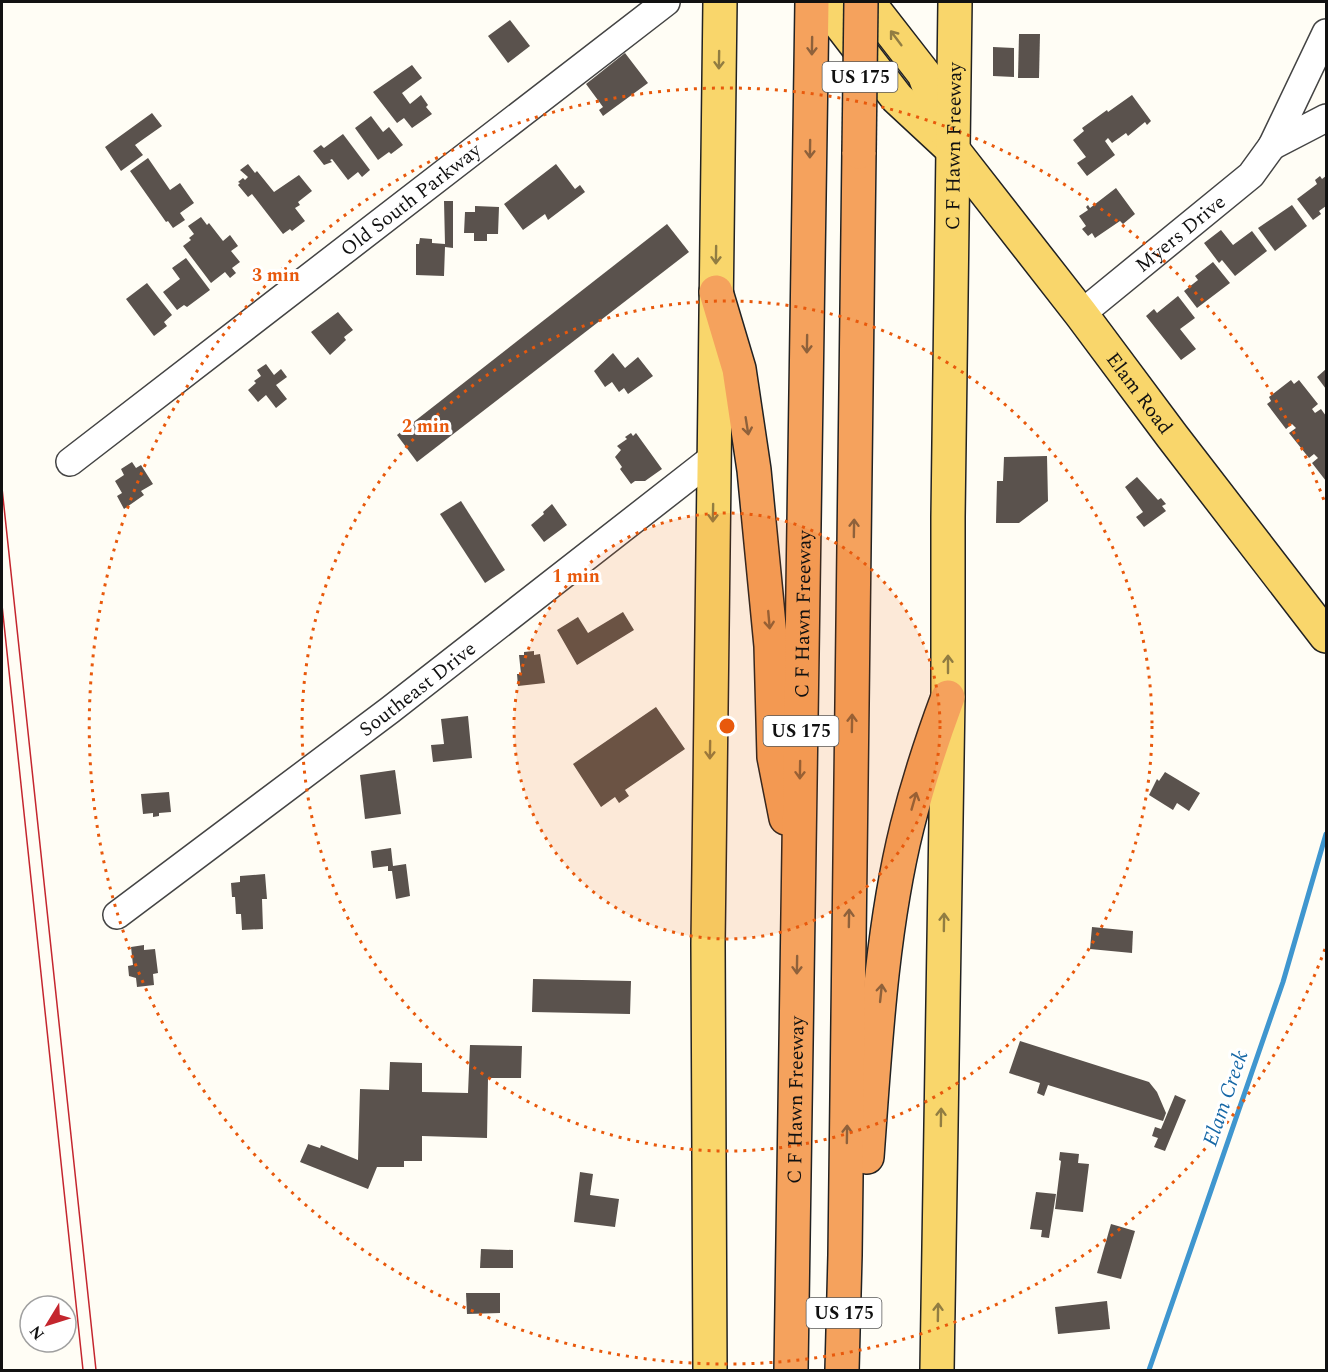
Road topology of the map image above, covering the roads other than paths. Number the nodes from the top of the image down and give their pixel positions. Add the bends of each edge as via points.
1 (666, 2) edge
2 (720, 2) edge
3 (812, 2) edge
4 (823, 2) edge
5 (861, 2) edge
6 (868, 2) edge
7 (955, 2) edge
8 (1326, 33) edge
9 (1326, 118) edge
10 (1272, 146) junction
11 (953, 150) junction
12 (716, 292) junction
13 (1082, 314) junction
14 (714, 457) junction
15 (70, 462) dead end
16 (1326, 636) edge
17 (948, 697) junction
18 (799, 879) junction
19 (117, 915) dead end
20 (845, 1255) junction
21 (711, 1371) edge
22 (791, 1371) edge
23 (842, 1371) edge
24 (937, 1371) edge

1 - 15 street, Old South Parkway
2 -> 12 main road
3 -> 18 highway, C F Hawn Freeway / US 175
4 - 11 main road, Elam Road via 897,98
20 -> 5 highway, US 175, bridge
11 -> 6 main road, Elam Road via 924,74
7 - 11 main road, C F Hawn Freeway
8 - 10 street, Myers Drive
9 - 10 street
10 - 13 street, Myers Drive via 1251,175
11 - 13 main road, Elam Road
17 -> 11 main road, C F Hawn Freeway
12 - 14 main road
12 -> 18 highway via 739,369 754,470 771,646 774,757
13 - 16 main road, Elam Road
14 - 19 street, Southeast Drive via 390,710
14 -> 21 main road via 708,944
20 -> 17 highway via 867,1159 893,894 909,817
24 -> 17 main road, C F Hawn Freeway
18 -> 22 highway, C F Hawn Freeway / US 175
20 - 23 highway, US 175

